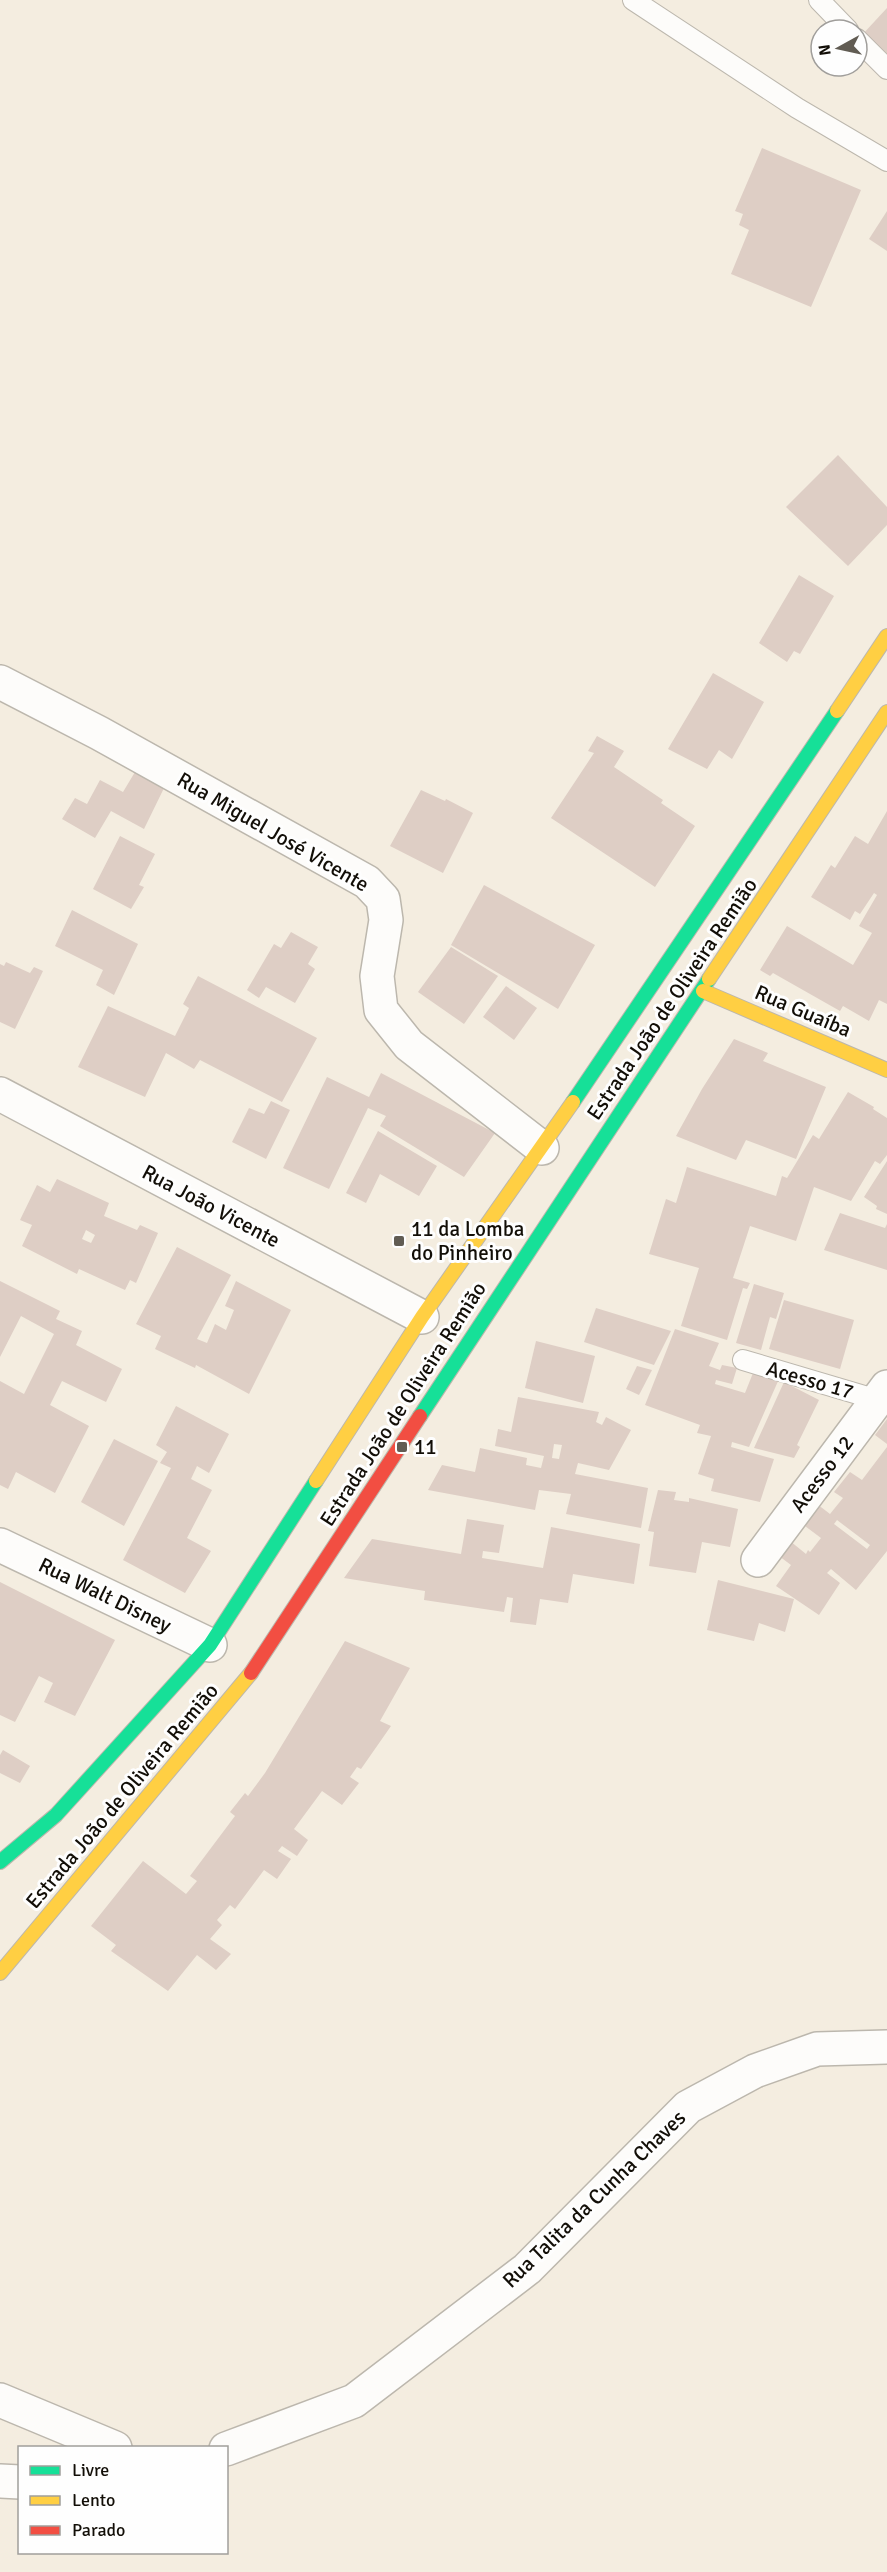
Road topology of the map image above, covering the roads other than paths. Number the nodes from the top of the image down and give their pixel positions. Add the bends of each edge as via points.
1 (633, 0) edge
2 (819, 0) edge
3 (837, 18) edge
4 (869, 51) edge
5 (887, 69) edge
6 (887, 161) edge
7 (887, 636) edge
8 (0, 682) edge
9 (887, 712) edge
10 (868, 740) junction
11 (887, 750) edge
12 (703, 991) junction
13 (887, 1070) edge
14 (0, 1094) edge
15 (542, 1148) junction
16 (422, 1317) junction
17 (742, 1360) dead end
18 (882, 1394) edge
19 (0, 1545) edge
20 (758, 1560) dead end
21 (210, 1645) junction
22 (0, 1862) edge
23 (0, 1973) edge
24 (887, 2047) edge
25 (0, 2400) edge
26 (110, 2446) edge
27 (228, 2448) edge
28 (0, 2481) edge
29 (18, 2482) edge

1 - 6 lane via 797,108
2 - 3 lane
4 - 5 lane
7 - 15 main road, Estrada João de Oliveira Remião
8 - 15 street, Rua Miguel José Vicente via 367,882 383,899 386,920 377,976 381,1010 409,1045
9 - 10 main road, Estrada João de Oliveira Remião
10 - 11 lane
10 - 12 main road, Estrada João de Oliveira Remião
12 - 13 main road, Rua Guaíba
12 - 23 main road, Estrada João de Oliveira Remião via 502,1290 261,1661
14 - 16 street, Rua João Vicente
15 - 16 main road, Estrada João de Oliveira Remião
16 - 21 main road, Estrada João de Oliveira Remião
17 - 18 lane, Acesso 17
18 - 20 street, Acesso 12
19 - 21 street, Rua Walt Disney
21 - 22 main road, Estrada João de Oliveira Remião via 56,1815
24 - 27 street, Rua Talita da Cunha Chaves via 817,2049 755,2071 688,2107 527,2269 354,2401
25 - 26 street
28 - 29 street

